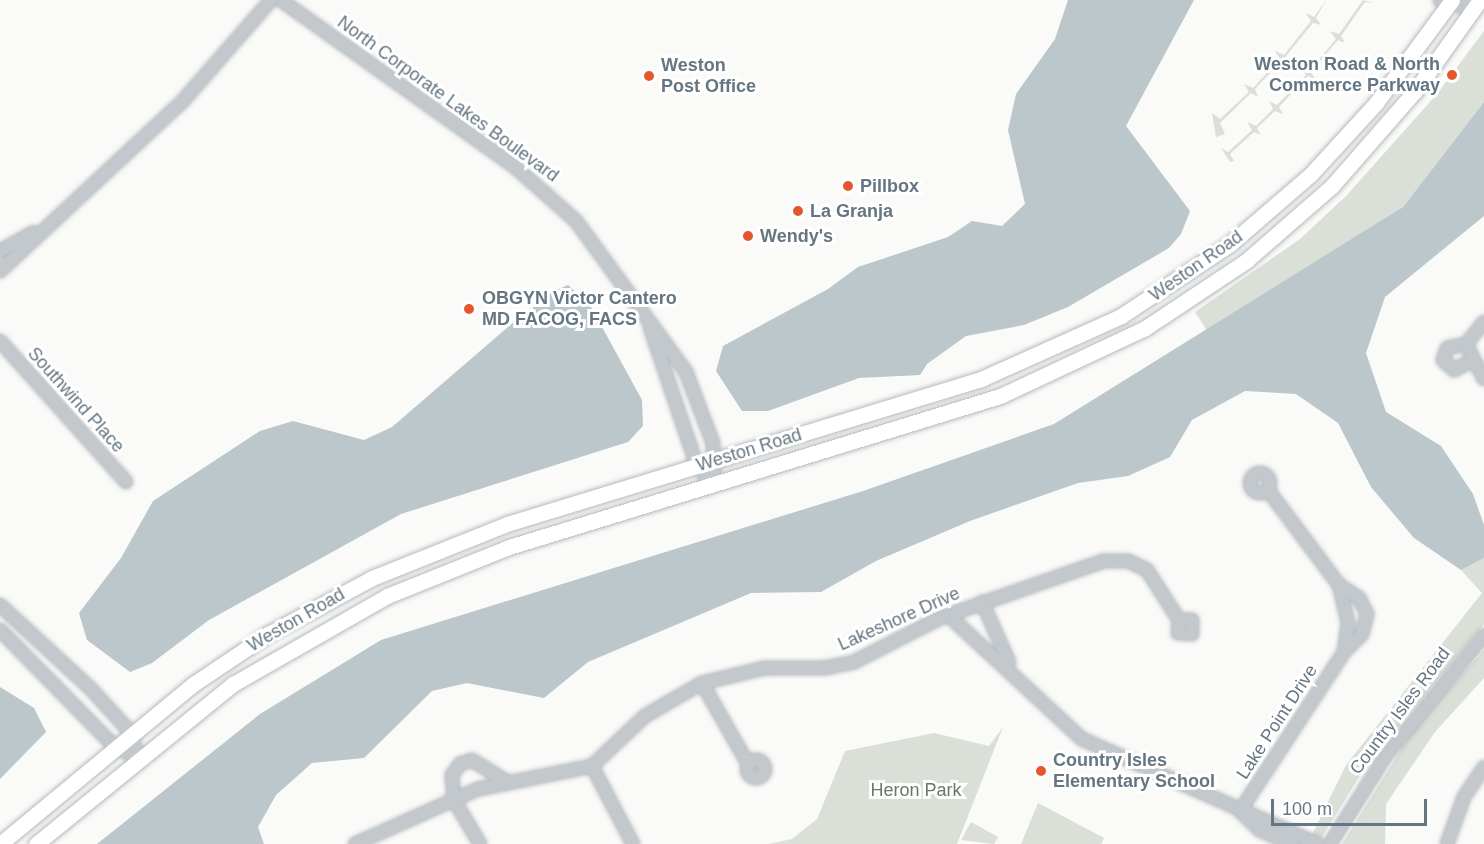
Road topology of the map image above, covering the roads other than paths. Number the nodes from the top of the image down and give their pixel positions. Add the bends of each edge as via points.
1 (271, 0) edge
2 (281, 0) edge
3 (1446, 2) edge
4 (1474, 3) edge
5 (42, 228) junction
6 (0, 251) edge
7 (0, 271) edge
8 (1484, 322) edge
9 (649, 323) junction
10 (0, 341) edge
11 (1466, 344) junction
12 (1471, 361) junction
13 (1484, 379) edge
14 (713, 461) junction
15 (697, 466) junction
16 (126, 482) dead end
17 (714, 485) junction
18 (1268, 490) dead end
19 (1340, 585) junction
20 (982, 602) junction
21 (0, 605) edge
22 (948, 615) junction
23 (1179, 620) dead end
24 (0, 630) edge
25 (1484, 635) edge
26 (1344, 652) junction
27 (1015, 673) junction
28 (702, 682) junction
29 (131, 733) junction
30 (115, 747) junction
31 (138, 757) junction
32 (748, 764) dead end
33 (592, 766) junction
34 (1484, 767) edge
35 (506, 781) junction
36 (454, 800) junction
37 (1240, 811) junction
38 (0, 844) edge
39 (36, 844) edge
40 (355, 844) edge
41 (480, 844) edge
42 (633, 844) edge
43 (1292, 844) edge
44 (1318, 844) edge
45 (1330, 844) edge
46 (1447, 844) edge

1 - 5 street via 182,102
2 - 9 street, North Corporate Lakes Boulevard via 541,187 598,246
3 - 4 street
3 - 14 main road, Weston Road via 1376,103 1311,174 1230,244 1147,300 1073,340 981,379
4 - 17 main road, Weston Road via 1415,91 1332,186 1267,244 1166,315 1093,356 1000,396
5 - 6 street
5 - 7 street
8 - 11 street
9 - 14 street, North Corporate Lakes Boulevard via 686,372 713,443
9 - 15 street, North Corporate Lakes Boulevard
10 - 16 street, Southwind Place
11 - 12 street
11 - 12 street via 1447,348 1443,360 1454,370
12 - 13 street
14 - 15 main road, Weston Road
14 - 17 street, North Corporate Lakes Boulevard
15 - 17 street, North Corporate Lakes Boulevard
15 - 29 main road, Weston Road via 496,528 372,578 239,653
17 - 31 main road, Weston Road via 498,551 356,610 232,684
18 - 19 street, Lake Point Drive
19 - 26 street, Lake Point Drive via 1348,612
19 - 26 street, Lake Point Drive via 1359,598 1367,614 1362,634
20 - 22 street, Lakeshore Drive
20 - 23 street, Lakeshore Drive via 1104,561 1128,561 1147,570
20 - 27 street
21 - 29 street
22 - 27 street
22 - 28 street, Lakeshore Drive via 854,662 824,668 765,668
24 - 30 street
25 - 45 street, Country Isles Road via 1385,757
26 - 37 street, Lake Point Drive
27 - 37 street via 1054,718 1082,739
28 - 32 street
28 - 33 street, Lakeshore Drive via 645,716
29 - 30 main road, Weston Road
29 - 31 street
30 - 31 street
30 - 38 main road, Weston Road
31 - 39 main road, Weston Road
33 - 35 street
33 - 42 street
34 - 46 street via 1464,797
35 - 36 street
35 - 36 street via 465,760 453,775
36 - 40 street
36 - 41 street
37 - 43 street via 1260,830
37 - 44 street via 1275,821

